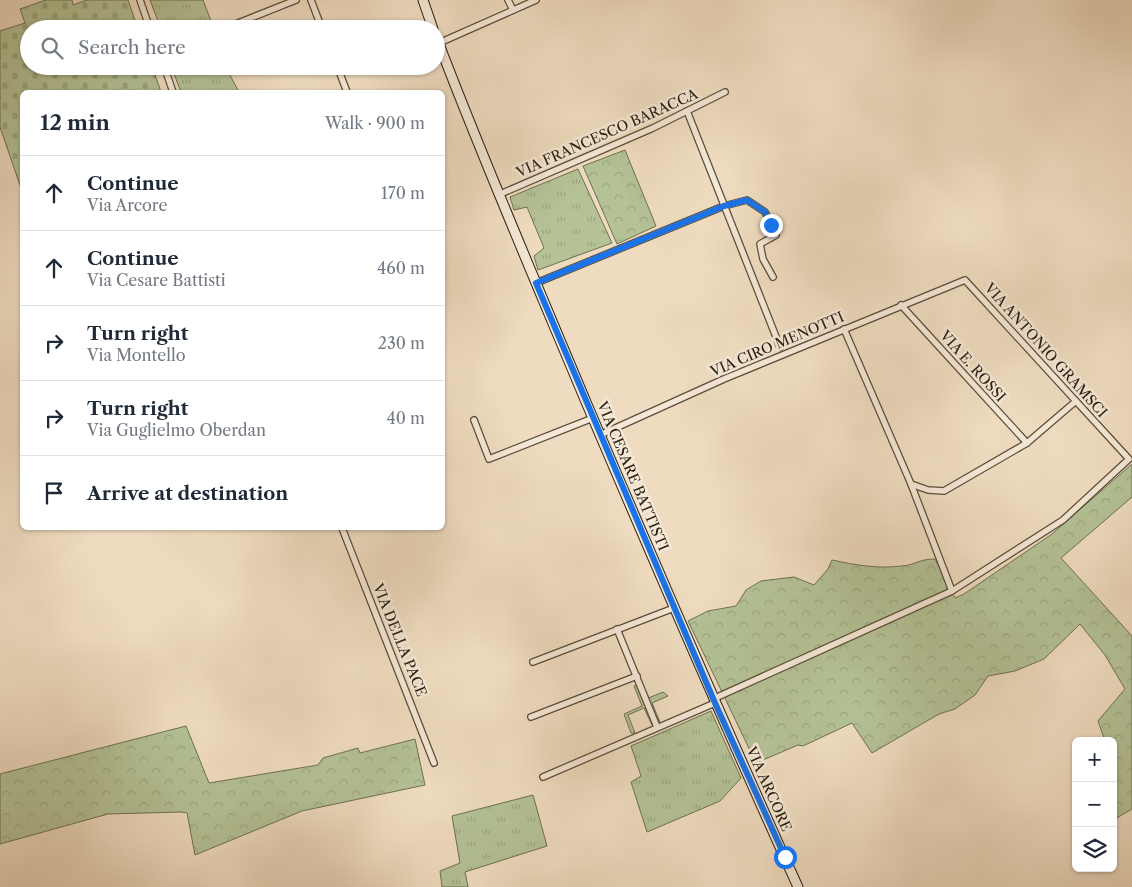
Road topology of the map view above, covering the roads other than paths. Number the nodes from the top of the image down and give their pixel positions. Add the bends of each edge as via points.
1 (140, 0) edge
2 (296, 0) edge
3 (312, 0) edge
4 (423, 0) edge
5 (508, 0) edge
6 (536, 0) edge
7 (512, 10) junction
8 (147, 20) edge
9 (249, 20) edge
10 (319, 20) edge
11 (430, 20) edge
12 (445, 30) edge
13 (445, 61) edge
14 (167, 75) edge
15 (340, 75) edge
16 (172, 90) edge
17 (346, 90) edge
18 (725, 92) dead end
19 (687, 111) junction
20 (498, 195) junction
21 (724, 206) junction
22 (773, 277) dead end
23 (965, 280) joint
24 (536, 283) junction
25 (901, 305) junction
26 (844, 329) junction
27 (780, 347) dead end
28 (1076, 401) junction
29 (593, 418) junction
30 (474, 420) dead end
31 (600, 435) junction
32 (1027, 443) junction
33 (911, 484) junction
34 (343, 530) edge
35 (952, 591) junction
36 (674, 608) junction
37 (617, 629) junction
38 (532, 662) dead end
39 (636, 676) junction
40 (714, 701) junction
41 (531, 717) dead end
42 (657, 726) junction
43 (434, 762) dead end
44 (543, 777) dead end
45 (798, 887) edge

1 - 8 street
2 - 9 street
3 - 10 street
4 - 11 street, VIA CESARE BATTISTI
5 - 7 street
6 - 7 street
7 - 12 street
13 - 20 street, VIA CESARE BATTISTI
14 - 16 street
15 - 17 street
18 - 19 street, VIA FRANCESCO BARACCA
19 - 20 street, VIA FRANCESCO BARACCA
19 - 21 street
20 - 24 street, VIA CESARE BATTISTI
21 - 22 street via 747,200 765,212 776,235 760,244 763,259
21 - 24 street
21 - 27 street
23 - 25 street, VIA CIRO MENOTTI
23 - 28 street, VIA ANTONIO GRAMSCI
24 - 29 street, VIA CESARE BATTISTI
25 - 26 street, VIA CIRO MENOTTI
25 - 32 street, VIA E. ROSSI
26 - 31 street, VIA CIRO MENOTTI
26 - 33 street
28 - 32 street
28 - 35 street, VIA ANTONIO GRAMSCI via 1129,459 1063,520
29 - 30 street via 489,459
29 - 31 street, VIA CESARE BATTISTI
31 - 36 street, VIA CESARE BATTISTI
32 - 33 street via 944,491
33 - 35 street
34 - 43 street, VIA DELLA PACE
35 - 40 street
36 - 37 street
36 - 40 street, VIA CESARE BATTISTI
37 - 38 street
37 - 39 street
39 - 41 street
39 - 42 street
40 - 42 street
40 - 45 street, VIA ARCORE
42 - 44 street

